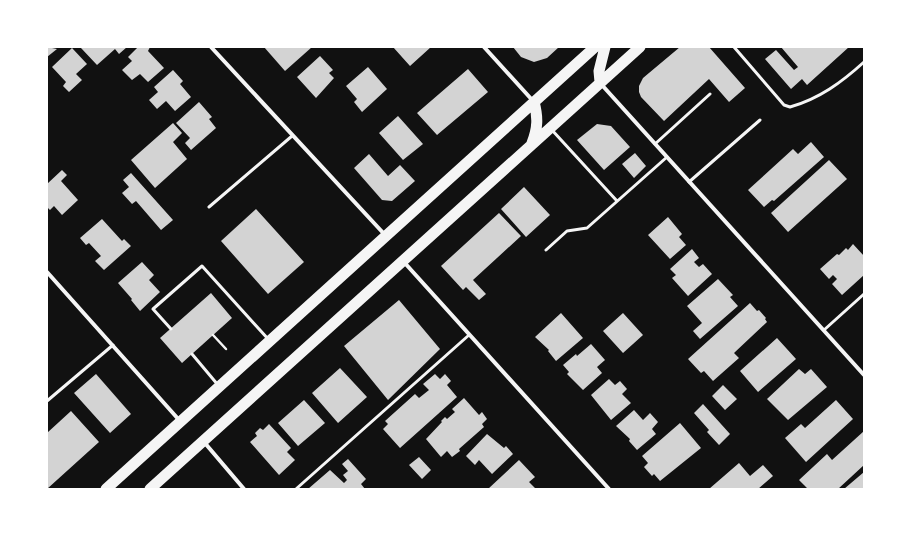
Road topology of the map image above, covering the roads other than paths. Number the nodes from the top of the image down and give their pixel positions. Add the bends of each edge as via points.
1 (211, 47) edge
2 (484, 47) edge
3 (595, 47) edge
4 (604, 47) edge
5 (640, 47) edge
6 (734, 47) edge
7 (864, 62) edge
8 (600, 82) junction
9 (710, 94) dead end
10 (534, 102) junction
11 (760, 120) dead end
12 (550, 128) junction
13 (292, 136) junction
14 (654, 144) junction
15 (530, 147) junction
16 (667, 158) junction
17 (689, 182) junction
18 (617, 201) junction
19 (209, 207) dead end
20 (386, 236) junction
21 (546, 250) dead end
22 (402, 260) junction
23 (47, 272) edge
24 (864, 294) edge
25 (170, 329) dead end
26 (824, 330) junction
27 (469, 335) junction
28 (270, 341) junction
29 (113, 345) junction
30 (192, 354) dead end
31 (864, 374) edge
32 (220, 386) junction
33 (47, 401) edge
34 (180, 421) junction
35 (202, 441) junction
36 (106, 489) edge
37 (150, 489) edge
38 (244, 489) edge
39 (296, 489) edge
40 (609, 489) edge

1 - 13 street
2 - 10 street
3 - 10 highway
4 - 8 highway
5 - 8 highway
6 - 7 lane via 784,105 790,108 811,100 839,84
8 - 12 highway
8 - 14 street
9 - 14 lane
10 - 15 highway via 538,122
10 - 20 highway
11 - 17 lane
12 - 15 highway
12 - 18 lane
13 - 19 lane
13 - 20 street
14 - 16 street
15 - 22 highway
16 - 17 street
16 - 18 lane
17 - 26 street
18 - 21 lane via 587,228 568,231
20 - 28 highway
22 - 27 street
22 - 35 highway
23 - 29 street
24 - 26 lane
25 - 28 lane via 153,309 202,266
26 - 31 street
27 - 39 lane
27 - 40 street
28 - 32 highway
29 - 33 lane
29 - 34 street
30 - 32 lane
32 - 34 highway
34 - 36 highway
35 - 37 highway
35 - 38 street

